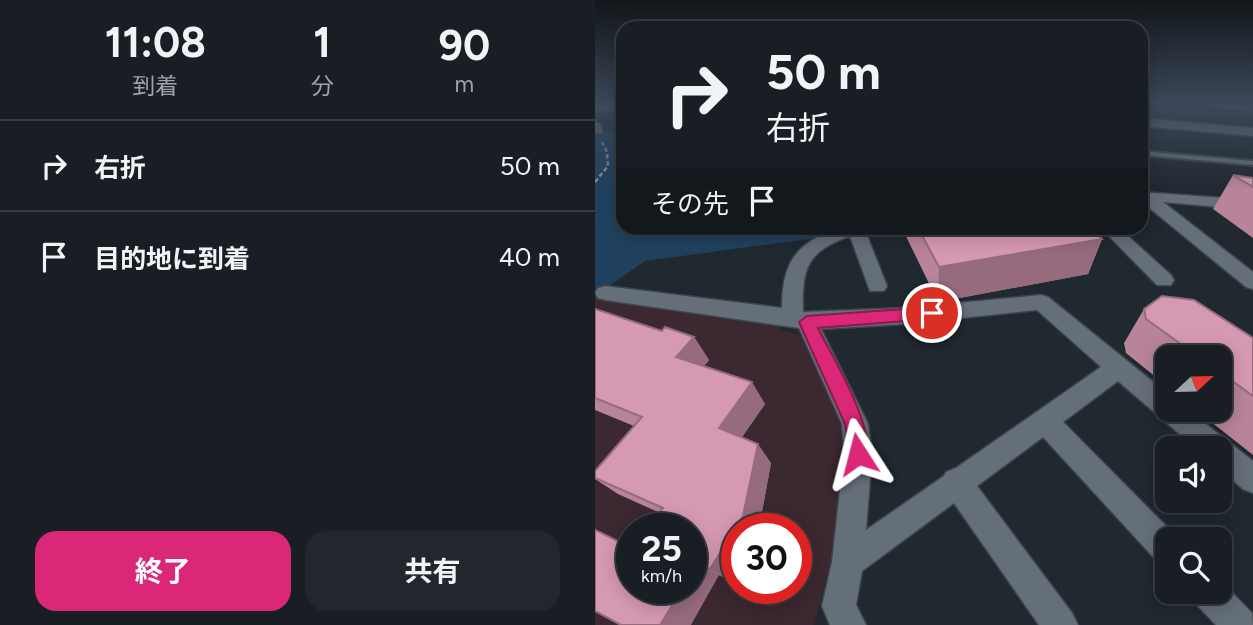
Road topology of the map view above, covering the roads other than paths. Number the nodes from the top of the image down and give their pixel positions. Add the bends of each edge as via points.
1 (1148, 154) edge
2 (1253, 163) edge
3 (1148, 196) edge
4 (1148, 200) edge
5 (1253, 205) edge
6 (837, 235) edge
7 (859, 235) edge
8 (1116, 235) edge
9 (1164, 280) dead end
10 (1253, 282) edge
11 (877, 286) dead end
12 (605, 293) dead end
13 (800, 320) junction
14 (1119, 367) junction
15 (1155, 398) edge
16 (1044, 420) junction
17 (1184, 422) edge
18 (1201, 436) edge
19 (1232, 462) edge
20 (1253, 479) edge
21 (956, 482) junction
22 (1155, 536) edge
23 (848, 562) junction
24 (1220, 604) edge
25 (848, 625) edge
26 (1060, 625) edge
27 (1240, 625) edge

1 - 2 lane
3 - 5 street
4 - 10 street
6 - 13 street via 807,253 794,273
7 - 11 street
8 - 9 street
12 - 13 street
13 - 14 street via 905,316 1041,302
13 - 23 street via 855,424 858,454
14 - 15 street
14 - 16 street
16 - 21 street
16 - 22 street
17 - 18 street
19 - 20 street
21 - 23 street
21 - 26 street
23 - 25 street via 839,606
24 - 27 street

